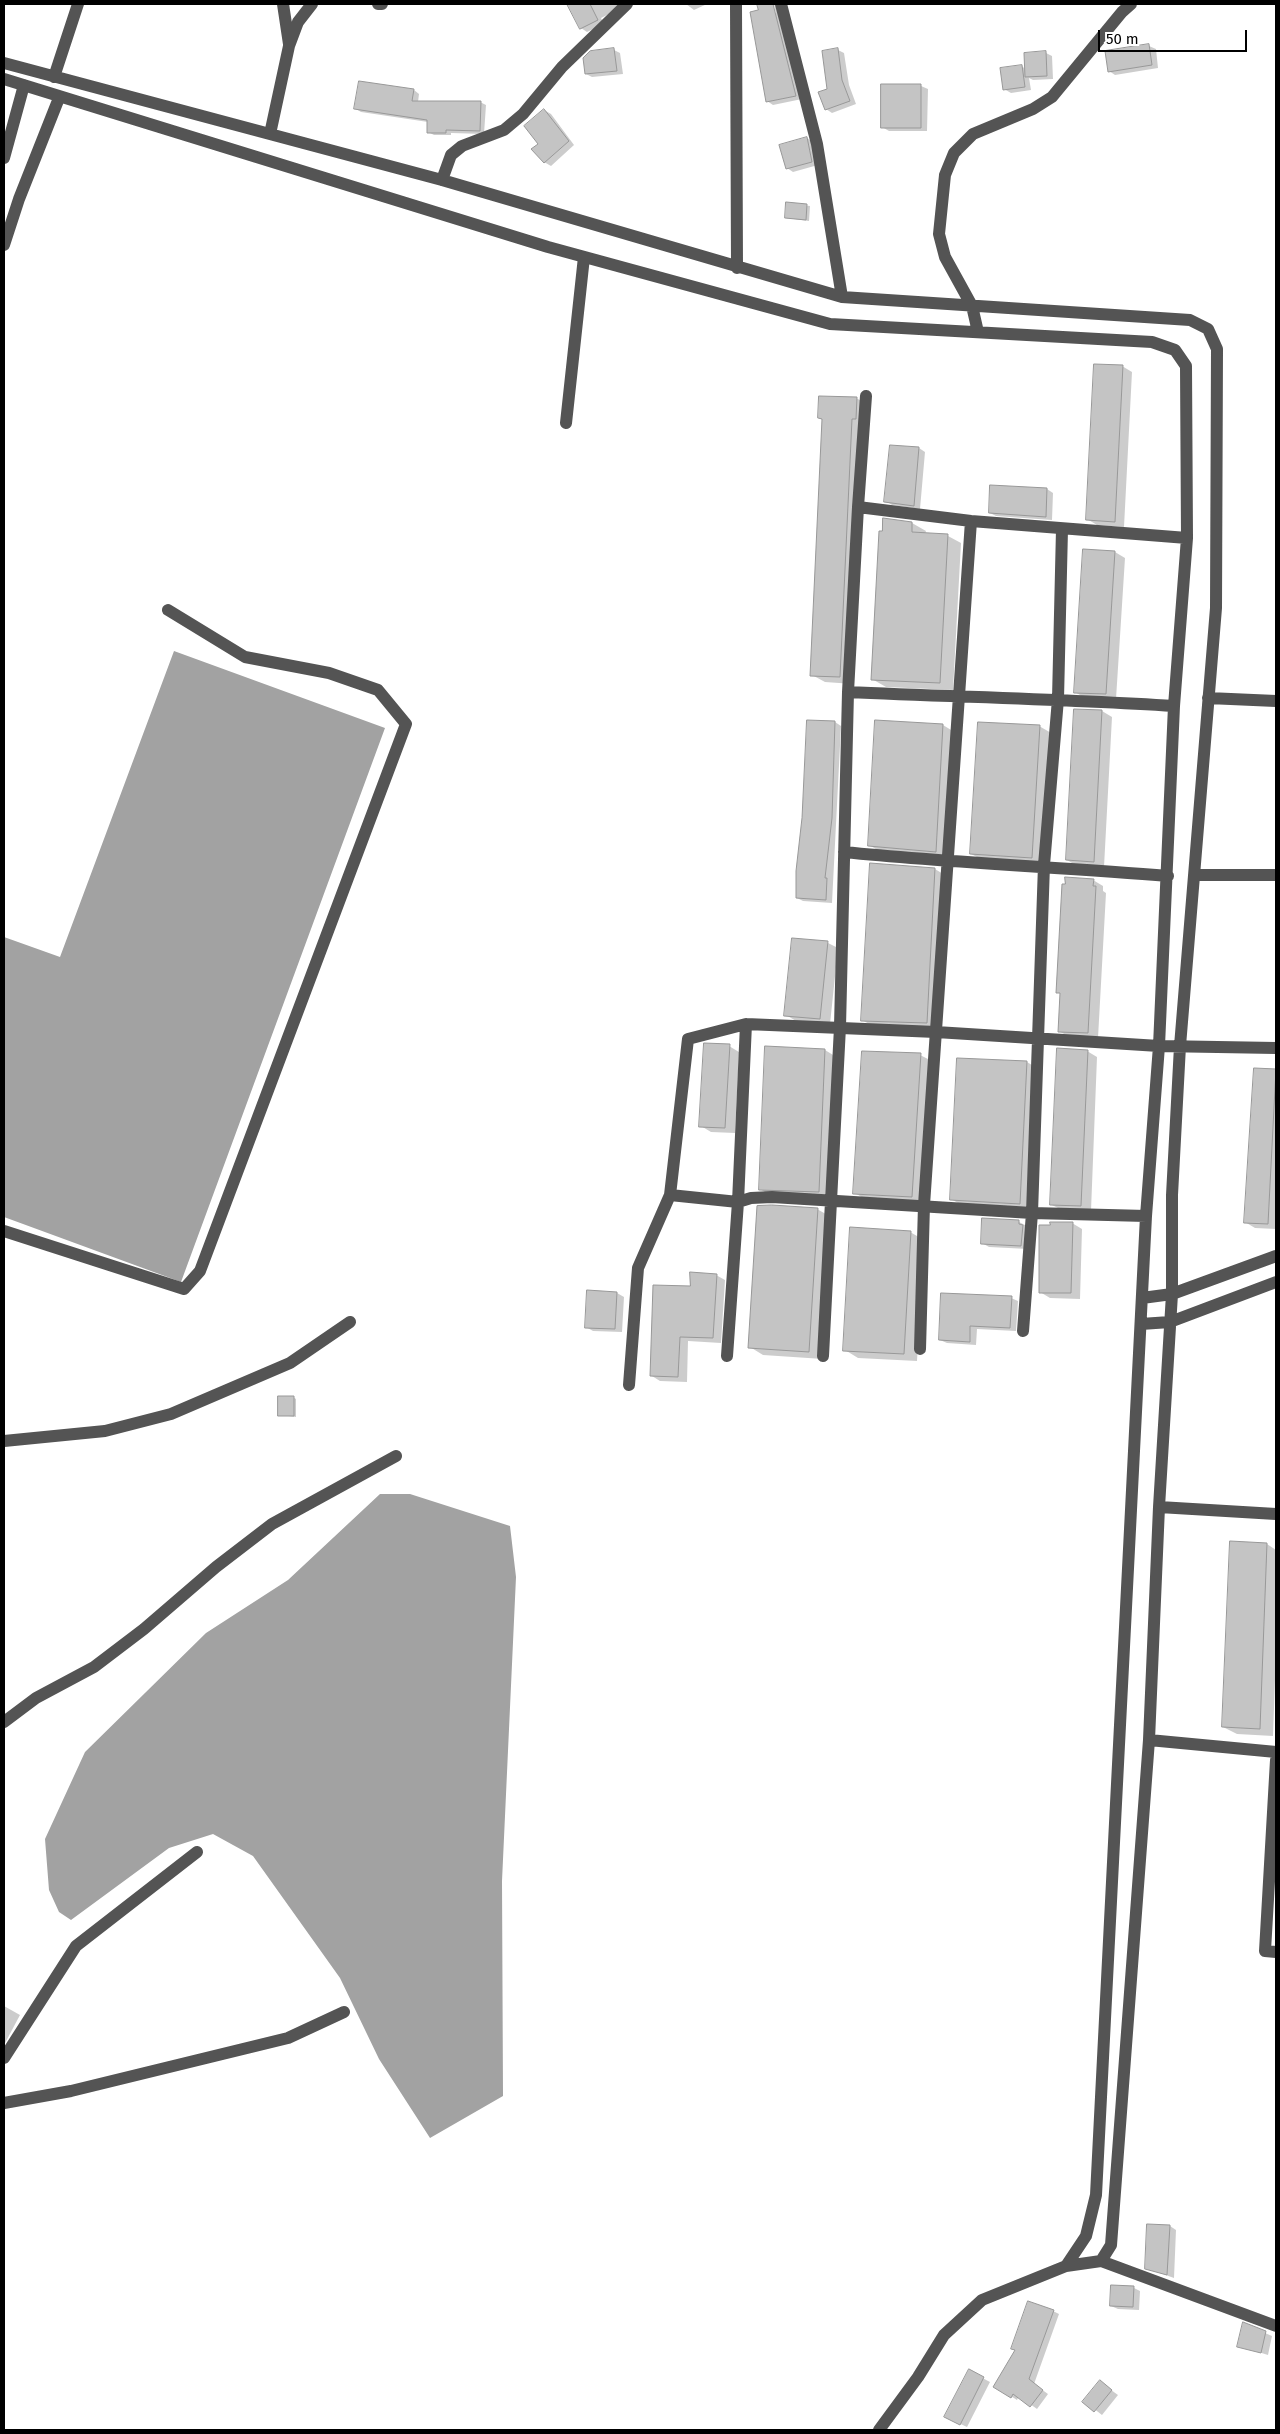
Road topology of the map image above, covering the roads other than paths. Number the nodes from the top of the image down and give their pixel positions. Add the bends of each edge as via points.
1 (78, 4) edge
2 (283, 4) edge
3 (312, 4) edge
4 (378, 4) edge
5 (382, 4) edge
6 (627, 4) edge
7 (736, 4) edge
8 (781, 4) edge
9 (1131, 4) edge
10 (289, 46) junction
11 (4, 63) edge
12 (54, 77) junction
13 (4, 79) edge
14 (24, 85) junction
15 (59, 98) junction
16 (270, 134) junction
17 (4, 158) edge
18 (442, 180) junction
19 (4, 246) edge
20 (584, 257) junction
21 (737, 268) junction
22 (842, 297) junction
23 (972, 306) junction
24 (978, 332) junction
25 (866, 396) dead end
26 (566, 423) dead end
27 (858, 507) junction
28 (971, 521) junction
29 (1062, 529) junction
30 (1187, 538) junction
31 (168, 610) dead end
32 (848, 692) junction
33 (958, 698) junction
34 (1208, 698) junction
35 (1058, 699) junction
36 (1276, 701) edge
37 (1174, 706) junction
38 (844, 852) junction
39 (949, 862) junction
40 (1044, 865) junction
41 (1194, 875) junction
42 (1276, 875) edge
43 (1168, 876) junction
44 (746, 1024) junction
45 (840, 1027) junction
46 (936, 1032) junction
47 (1037, 1039) junction
48 (1159, 1046) junction
49 (1180, 1046) junction
50 (1276, 1048) edge
51 (670, 1195) junction
52 (831, 1199) junction
53 (738, 1202) junction
54 (924, 1205) junction
55 (1032, 1213) junction
56 (1146, 1216) junction
57 (4, 1231) edge
58 (1276, 1256) edge
59 (1276, 1282) edge
60 (1172, 1294) junction
61 (1142, 1298) junction
62 (350, 1322) dead end
63 (1170, 1322) junction
64 (1141, 1324) junction
65 (1023, 1331) dead end
66 (920, 1349) dead end
67 (727, 1356) dead end
68 (823, 1356) dead end
69 (629, 1385) dead end
70 (4, 1441) edge
71 (396, 1456) dead end
72 (1159, 1507) junction
73 (1276, 1514) edge
74 (4, 1722) edge
75 (1149, 1740) junction
76 (1276, 1752) edge
77 (1276, 1760) edge
78 (197, 1852) dead end
79 (1276, 1952) edge
80 (344, 2012) dead end
81 (4, 2058) edge
82 (4, 2103) edge
83 (1101, 2261) junction
84 (1066, 2266) junction
85 (1276, 2326) edge
86 (879, 2430) edge

1 - 12 street
2 - 10 street
3 - 10 street via 298,22
4 - 5 street
6 - 18 street via 562,66 523,114 504,130 462,146 451,155
7 - 21 street
8 - 22 street via 817,144
9 - 23 street via 1052,97 1033,109 973,134 954,153 945,175 939,234 945,257
10 - 16 street
11 - 12 street
12 - 16 street
13 - 14 street
14 - 15 street
14 - 17 street
15 - 19 street
15 - 20 street
16 - 18 street
18 - 21 street
20 - 24 street via 830,324
20 - 26 street
21 - 22 street
22 - 23 street
23 - 24 street
23 - 34 street via 1190,320 1208,329 1217,350 1216,608
24 - 30 street via 1152,342 1175,350 1186,366
25 - 27 street
27 - 28 street
27 - 32 street
28 - 29 street
28 - 33 street
29 - 30 street
29 - 35 street
30 - 37 street
31 - 57 street via 245,657 329,673 378,690 406,724 200,1271 184,1290
32 - 33 street
32 - 38 street
33 - 35 street
33 - 39 street
34 - 36 street
34 - 41 street
35 - 37 street
35 - 40 street
37 - 43 street
38 - 39 street
38 - 45 street
39 - 40 street
39 - 46 street
40 - 43 street
40 - 47 street
41 - 42 street
41 - 49 street
43 - 48 street
44 - 45 street
44 - 51 street via 688,1038
44 - 53 street
45 - 46 street
45 - 52 street
46 - 47 street
46 - 54 street
47 - 48 street
47 - 55 street
48 - 49 street
48 - 56 street
49 - 50 street
49 - 60 street via 1172,1195
51 - 53 street
51 - 69 street via 638,1268
52 - 53 street via 772,1197
52 - 54 street
52 - 68 street
53 - 67 street
54 - 55 street
54 - 66 street
55 - 56 street
55 - 65 street
56 - 61 street
58 - 60 street
59 - 63 street
60 - 61 street
60 - 63 street
61 - 64 street
62 - 70 street via 290,1363 171,1414 105,1431
63 - 64 street
63 - 72 street
64 - 84 street via 1096,2196 1086,2236
71 - 74 street via 272,1524 94,1667 36,1698
72 - 73 street
72 - 75 street
75 - 76 street
75 - 83 street via 1111,2245
77 - 79 street via 1265,1951
78 - 81 street via 76,1946
80 - 82 street via 288,2038 71,2091
83 - 84 street
83 - 85 street
84 - 86 street via 982,2300 944,2336

